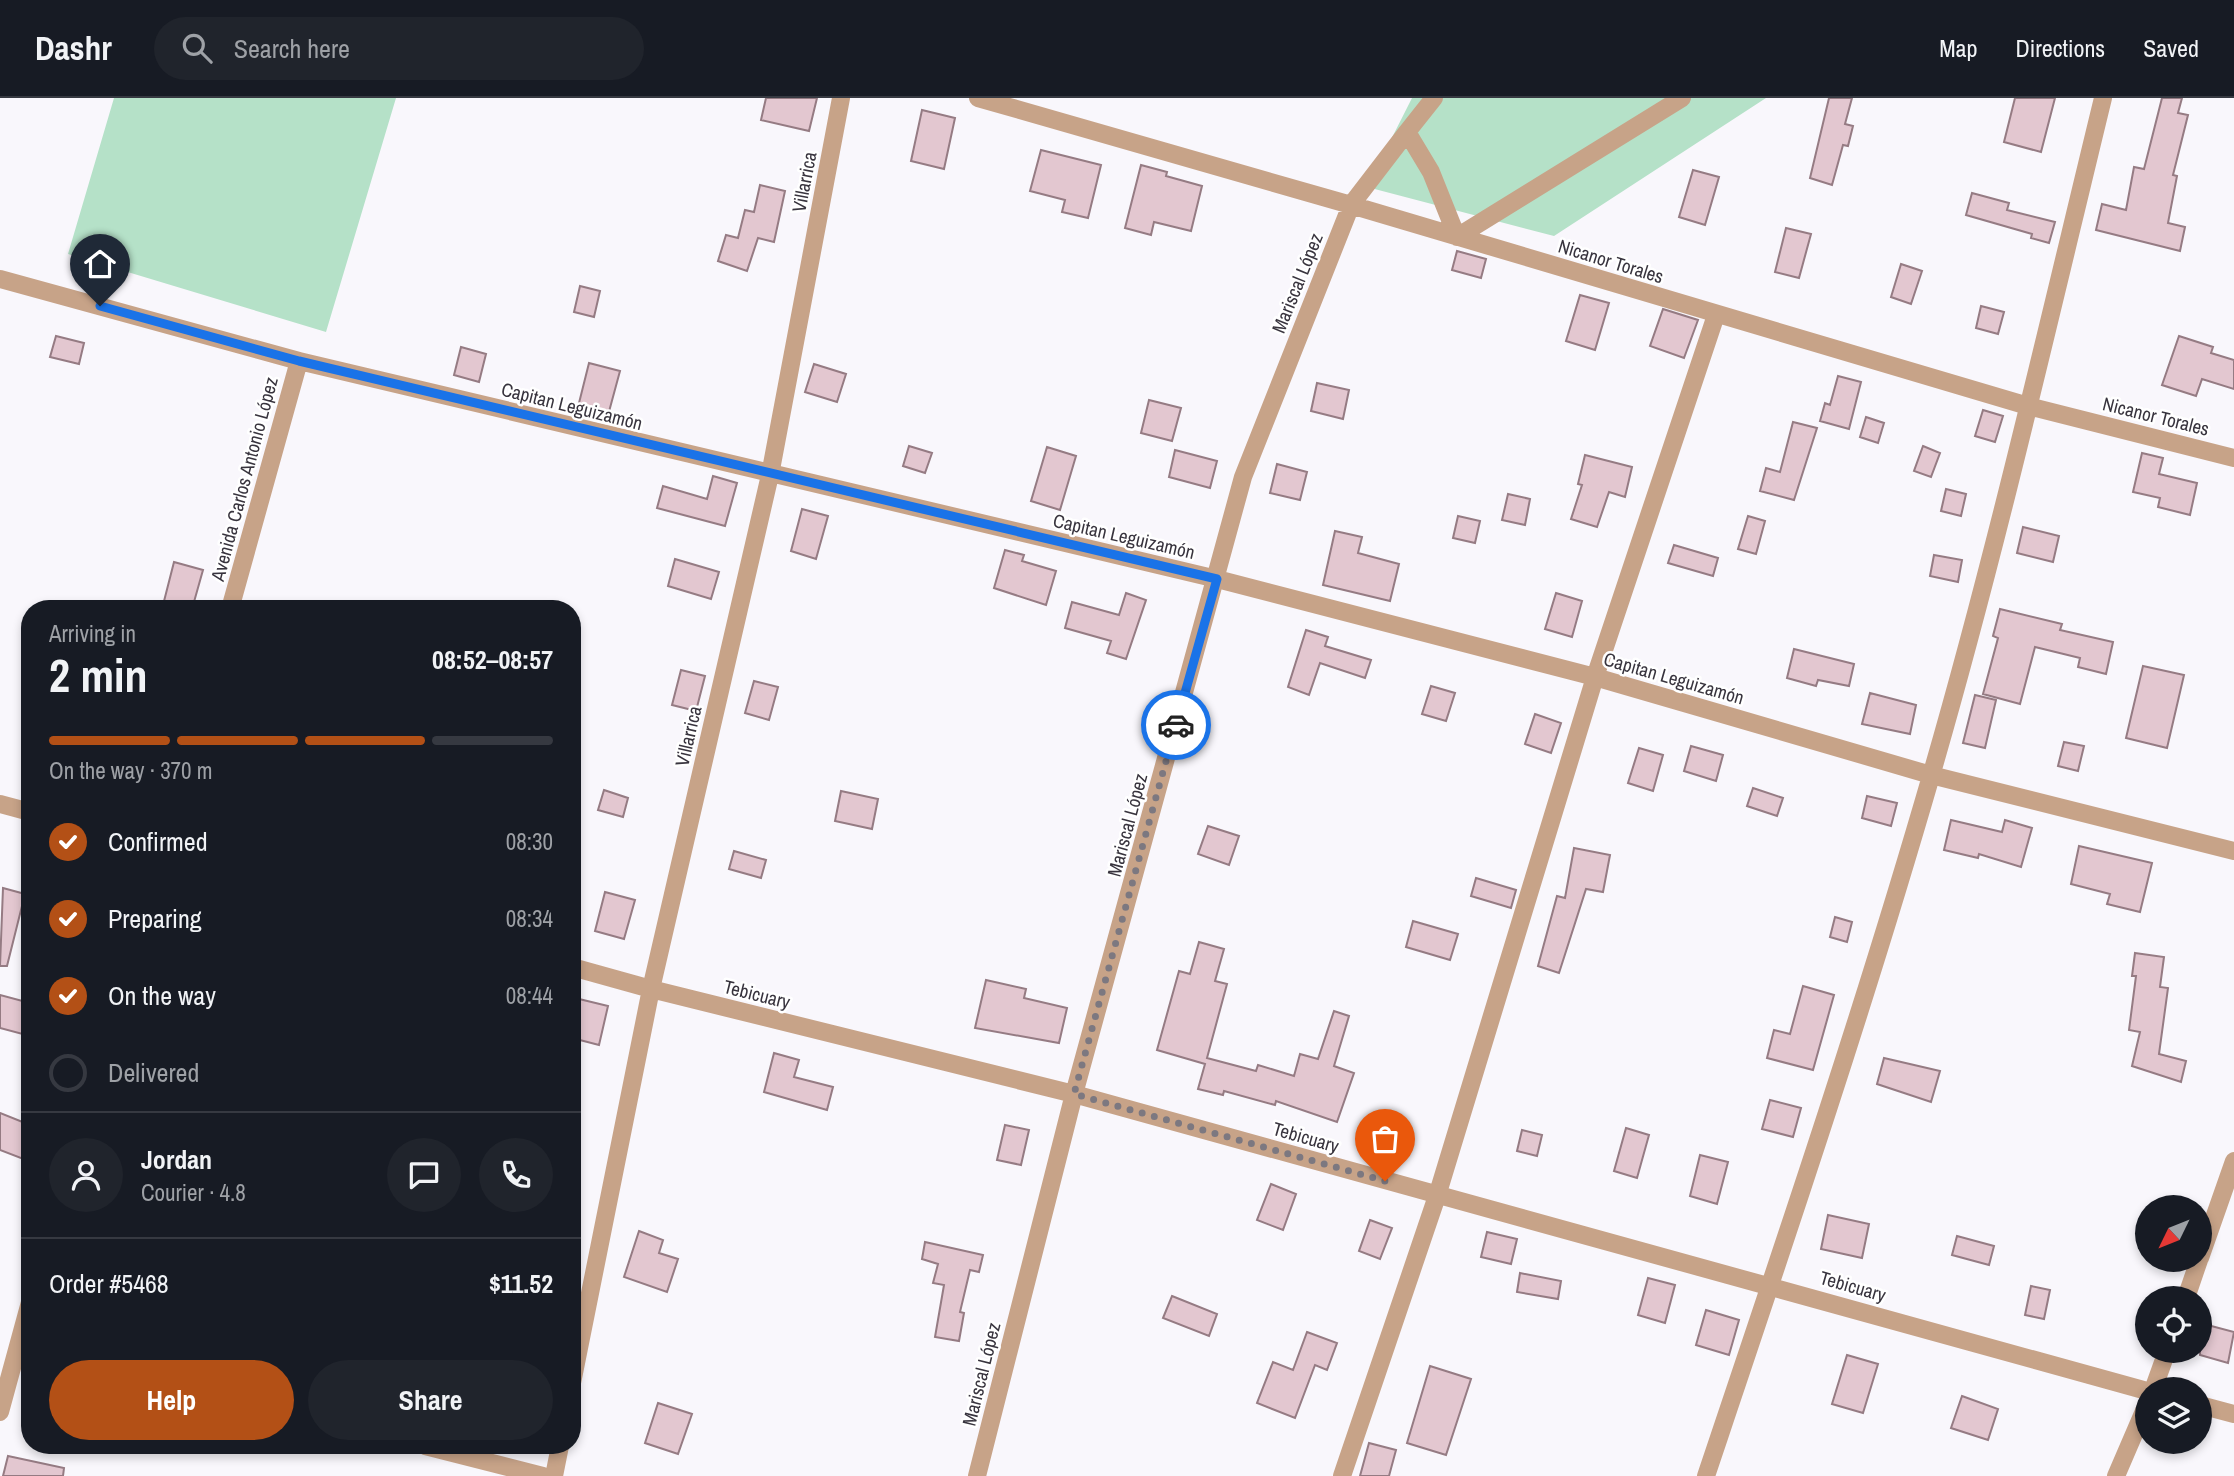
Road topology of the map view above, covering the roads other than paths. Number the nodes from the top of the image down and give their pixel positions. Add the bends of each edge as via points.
1 (841, 98) edge
2 (978, 98) edge
3 (1434, 98) edge
4 (1682, 98) edge
5 (2103, 98) edge
6 (1407, 132) junction
7 (1351, 205) junction
8 (1458, 237) junction
9 (0, 279) edge
10 (1716, 315) junction
11 (299, 361) junction
12 (2028, 406) junction
13 (2234, 457) edge
14 (770, 475) junction
15 (1217, 579) junction
16 (233, 600) edge
17 (1595, 677) junction
18 (1931, 775) junction
19 (0, 804) edge
20 (21, 810) edge
21 (2234, 851) edge
22 (581, 970) edge
23 (651, 989) junction
24 (1074, 1094) junction
25 (2234, 1161) edge
26 (1437, 1196) junction
27 (2212, 1223) edge
28 (1770, 1285) junction
29 (0, 1336) edge
30 (581, 1338) edge
31 (21, 1341) edge
32 (21, 1351) edge
33 (2135, 1388) edge
34 (2212, 1408) edge
35 (0, 1412) edge
36 (2234, 1414) edge
37 (2135, 1432) edge
38 (456, 1454) edge
39 (558, 1454) edge
40 (543, 1476) edge
41 (554, 1476) edge
42 (977, 1476) edge
43 (1342, 1476) edge
44 (1706, 1476) edge
45 (2116, 1476) edge

1 - 14 street, Villarrica
2 - 7 street, Nicanor Torales
3 - 6 street, Mariscal López
4 - 8 street
5 - 12 street
6 - 7 street, Mariscal López
6 - 8 street via 1431,172
7 - 8 street, Nicanor Torales
7 - 15 street, Mariscal López via 1243,477
8 - 10 street, Nicanor Torales
9 - 11 street, Capitan Leguizamón
10 - 12 street, Nicanor Torales
10 - 17 street
11 - 14 street, Capitan Leguizamón
11 - 16 street, Avenida Carlos Antonio López
12 - 13 street, Nicanor Torales
12 - 18 street
14 - 15 street, Capitan Leguizamón
14 - 23 street, Villarrica
15 - 17 street, Capitan Leguizamón
15 - 24 street, Mariscal López
17 - 18 street, Capitan Leguizamón
17 - 26 street
18 - 21 street, Capitan Leguizamón
18 - 28 street
19 - 20 street
22 - 23 street, Tebicuary
23 - 24 street, Tebicuary
23 - 30 street, Villarrica
24 - 26 street, Tebicuary
24 - 42 street, Mariscal López
25 - 27 street
26 - 28 street, Tebicuary
26 - 43 street
28 - 33 street, Tebicuary
28 - 44 street
29 - 31 street
32 - 35 street
34 - 36 street
37 - 45 street
38 - 40 street
39 - 41 street

